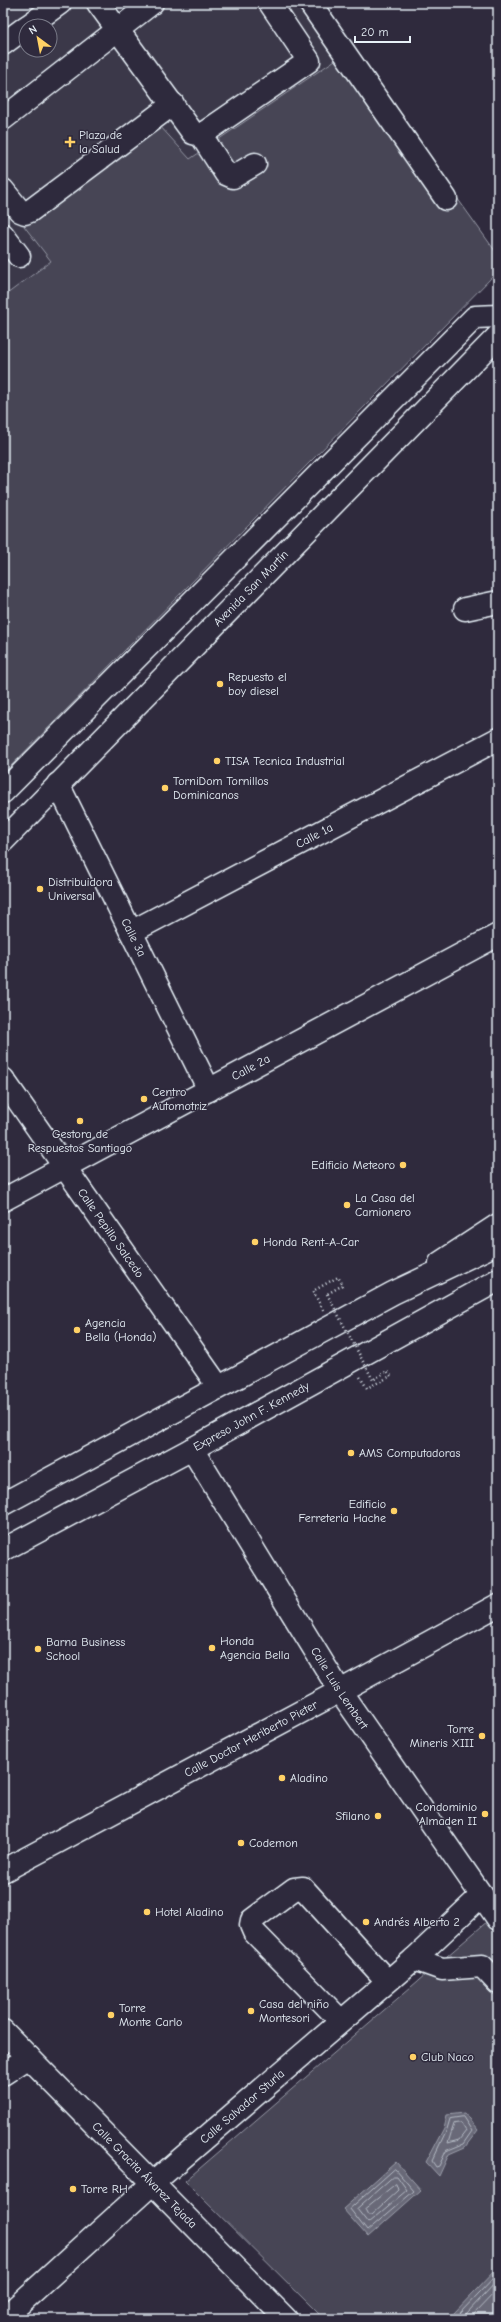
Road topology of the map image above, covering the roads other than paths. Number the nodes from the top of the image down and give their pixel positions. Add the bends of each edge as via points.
1 (60, 3) edge
2 (98, 3) edge
3 (152, 3) edge
4 (270, 3) edge
5 (310, 3) edge
6 (39, 18) edge
7 (116, 30) junction
8 (18, 33) edge
9 (3, 44) edge
10 (173, 104) junction
11 (3, 119) edge
12 (201, 135) junction
13 (255, 164) dead end
14 (3, 190) edge
15 (446, 199) dead end
16 (3, 235) edge
17 (19, 256) dead end
18 (498, 316) edge
19 (498, 336) edge
20 (498, 602) edge
21 (465, 609) dead end
22 (498, 739) edge
23 (58, 784) junction
24 (3, 792) edge
25 (3, 841) edge
26 (131, 932) junction
27 (498, 935) edge
28 (3, 1079) edge
29 (209, 1090) junction
30 (64, 1168) junction
31 (3, 1200) edge
32 (498, 1225) edge
33 (498, 1243) edge
34 (496, 1281) edge
35 (392, 1294) junction
36 (218, 1386) junction
37 (192, 1449) junction
38 (3, 1504) edge
39 (3, 1550) edge
40 (498, 1605) edge
41 (340, 1691) junction
42 (3, 1871) edge
43 (482, 1895) junction
44 (498, 1919) edge
45 (414, 1959) junction
46 (387, 1981) junction
47 (498, 1983) edge
48 (341, 2021) junction
49 (3, 2031) edge
50 (29, 2057) junction
51 (3, 2074) edge
52 (153, 2183) junction
53 (3, 2319) edge
54 (286, 2319) edge

1 - 6 main road
2 - 7 main road
3 - 7 main road
4 - 12 main road via 309,61
5 - 15 main road
7 - 10 main road
7 - 11 main road
8 - 9 main road
10 - 12 main road via 193,133
10 - 14 main road via 30,211 20,211
12 - 13 main road via 226,174 233,177
16 - 17 main road
18 - 24 main road via 475,317
19 - 23 main road, Avenida San Martín
20 - 21 main road
22 - 26 main road, Calle 1a
23 - 25 main road, Avenida San Martín
23 - 26 main road, Calle 3a
26 - 29 main road, Calle 3a
27 - 29 main road, Calle 2a
28 - 30 main road, Calle Pepillo Salcedo
29 - 30 main road, Calle 2a
30 - 31 main road, Calle 2a
30 - 36 main road, Calle Pepillo Salcedo
32 - 35 main road
33 - 35 main road
34 - 37 main road, Expreso John F. Kennedy
35 - 36 main road
36 - 38 main road
37 - 39 main road, Expreso John F. Kennedy
37 - 41 main road, Calle Luis Lembert
40 - 41 main road, Calle Doctor Heriberto Pieter
41 - 42 main road, Calle Doctor Heriberto Pieter
41 - 43 main road, Calle Luis Lembert
43 - 44 main road, Calle Luis Lembert
43 - 45 main road, Calle Salvador Sturla
45 - 46 main road, Calle Salvador Sturla
45 - 47 main road via 442,1969 482,1966
46 - 48 main road, Calle Salvador Sturla
46 - 48 main road via 303,1888 294,1889 252,1920 250,1925 254,1932
48 - 52 main road, Calle Salvador Sturla
49 - 50 main road, Calle Gracita Álvarez Tejada
50 - 51 main road
50 - 52 main road, Calle Gracita Álvarez Tejada
52 - 53 main road, Calle Salvador Sturla
52 - 54 main road, Calle Gracita Álvarez Tejada

